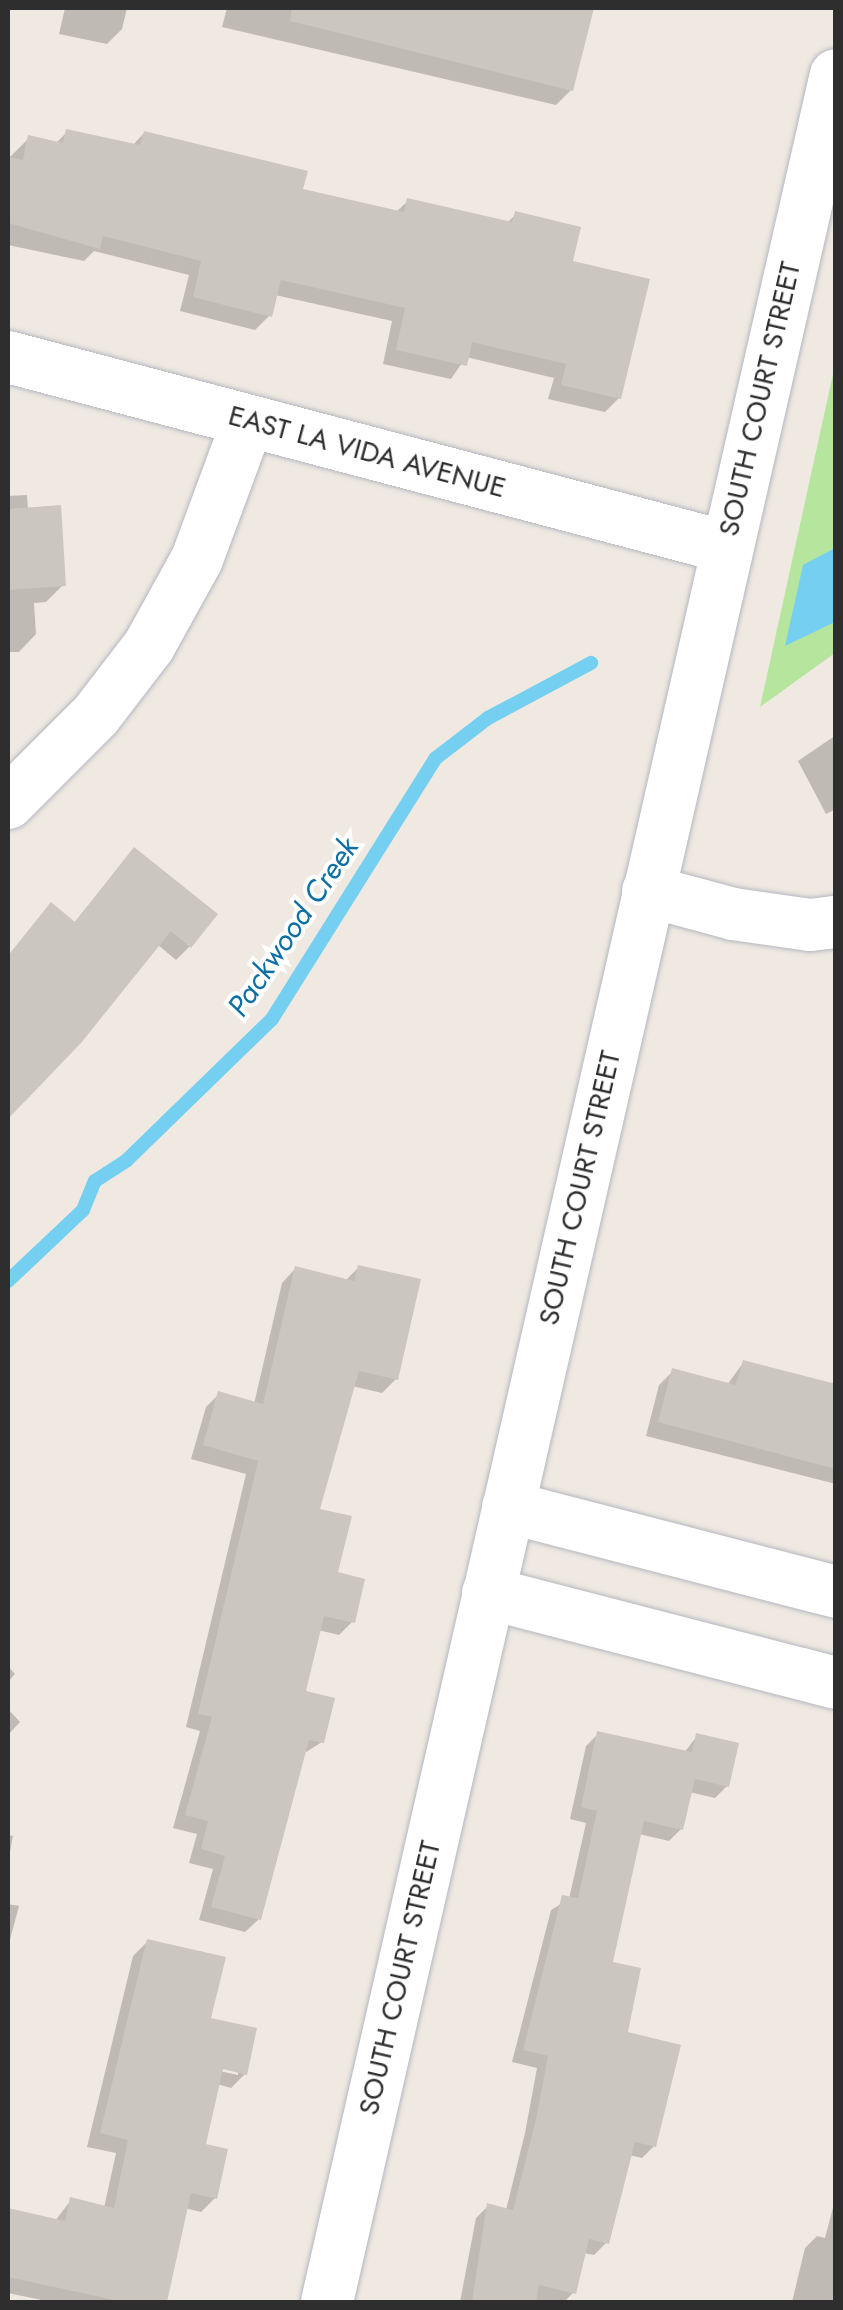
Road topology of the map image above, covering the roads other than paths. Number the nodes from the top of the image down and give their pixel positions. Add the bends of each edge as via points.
1 (836, 74) edge
2 (8, 357) edge
3 (248, 421) junction
4 (726, 547) junction
5 (8, 802) edge
6 (648, 891) junction
7 (836, 922) edge
8 (508, 1507) junction
9 (836, 1592) edge
10 (488, 1593) junction
11 (836, 1683) edge
12 (327, 2302) edge

1 - 4 street, SOUTH COURT STREET
2 - 3 street, EAST LA VIDA AVENUE
3 - 4 street, EAST LA VIDA AVENUE
3 - 5 street via 197,559 149,646 96,715
4 - 6 street, SOUTH COURT STREET
6 - 7 street via 733,914 810,925
6 - 8 street, SOUTH COURT STREET
8 - 9 street
8 - 10 street, SOUTH COURT STREET
10 - 11 street
10 - 12 street, SOUTH COURT STREET

